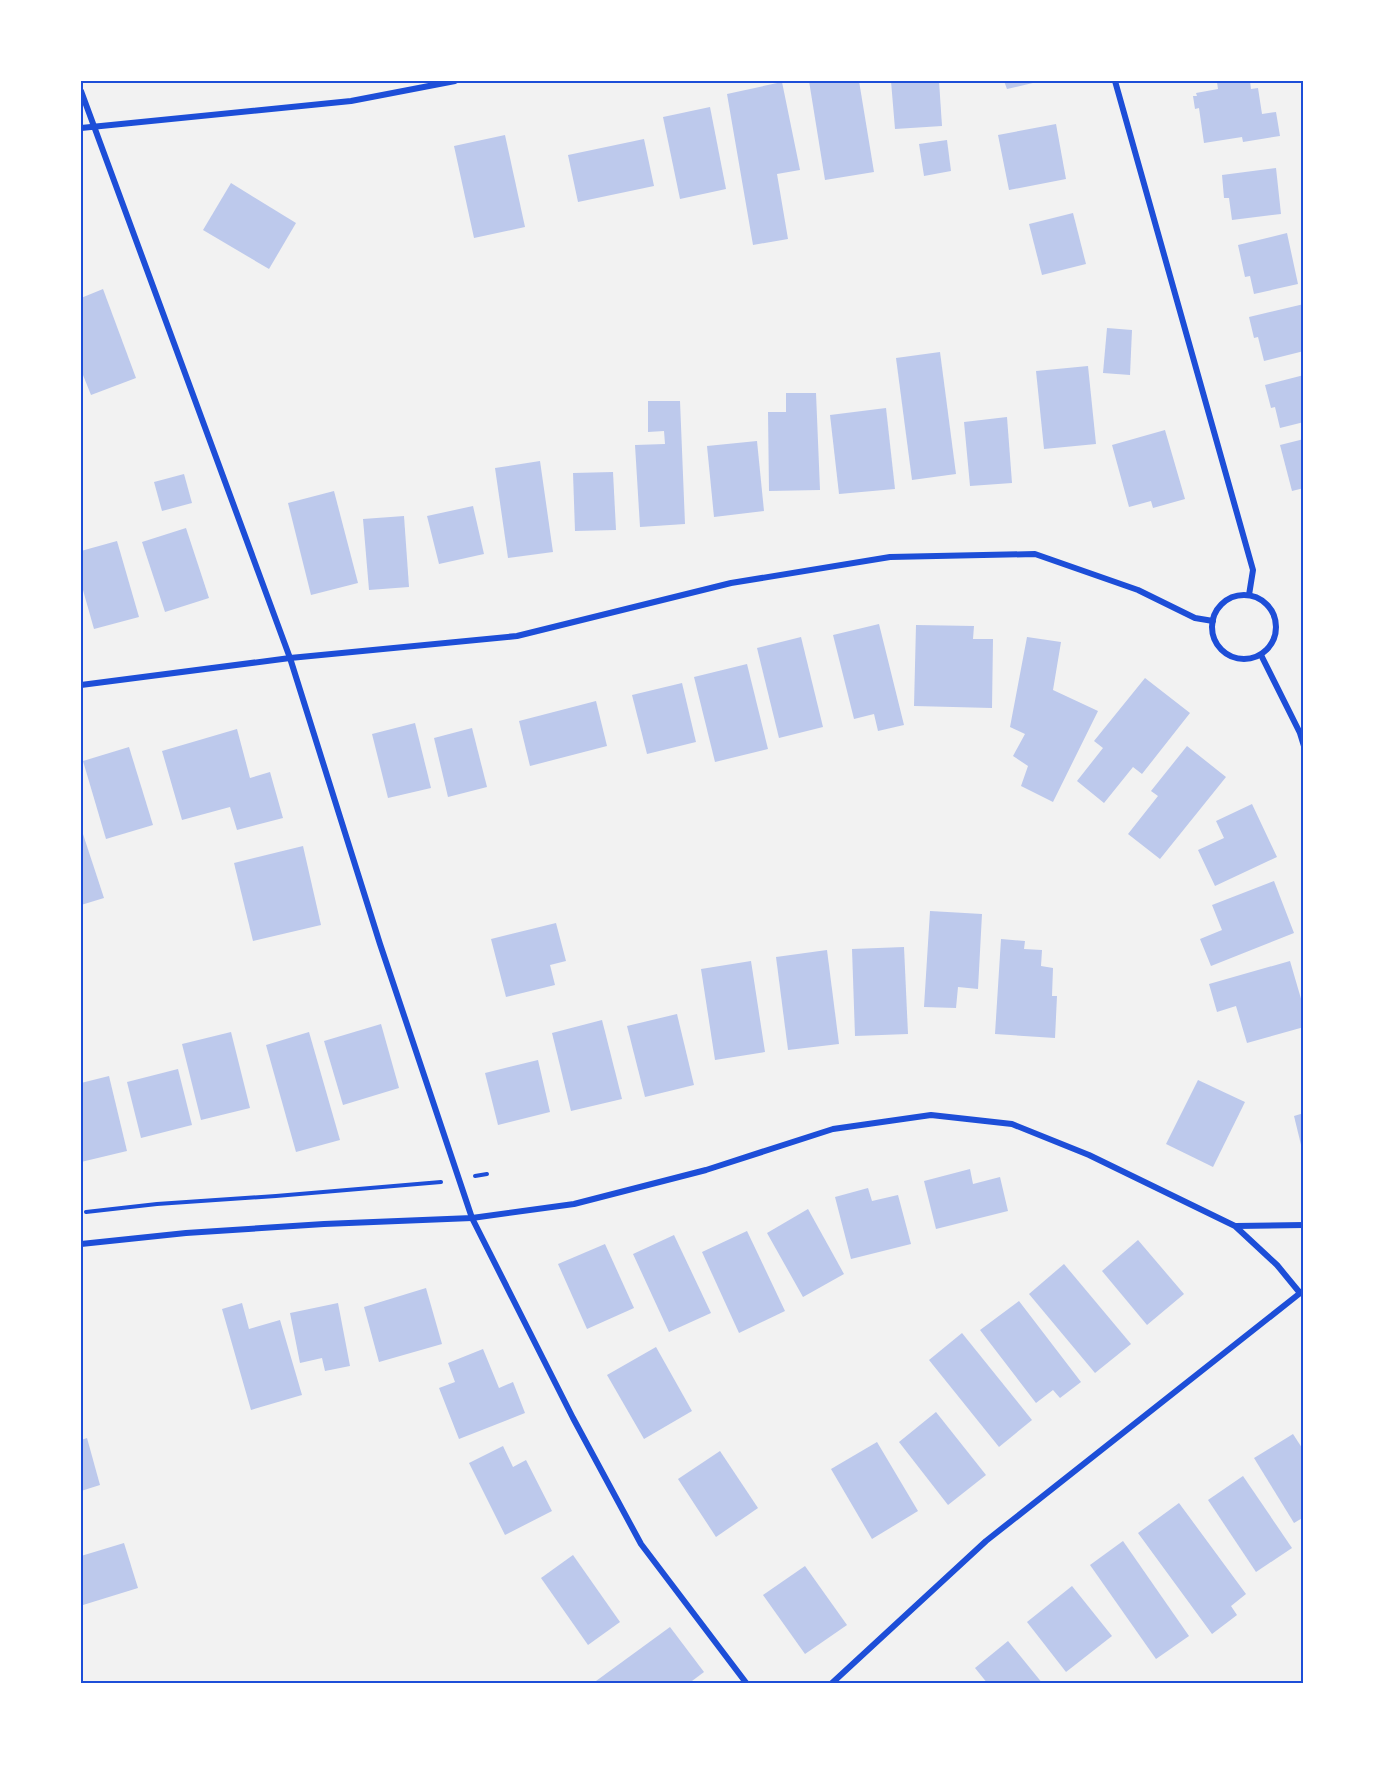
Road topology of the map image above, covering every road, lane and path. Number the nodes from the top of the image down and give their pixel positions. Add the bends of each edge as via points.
1 (455, 81) edge
2 (1115, 81) edge
3 (81, 91) edge
4 (81, 128) edge
5 (94, 128) junction
6 (1249, 595) junction
7 (1213, 621) junction
8 (1261, 655) junction
9 (290, 657) junction
10 (81, 685) edge
11 (1304, 746) edge
12 (487, 1174) dead end
13 (458, 1179) junction
14 (86, 1212) dead end
15 (472, 1218) junction
16 (1304, 1225) edge
17 (1235, 1226) junction
18 (81, 1244) edge
19 (1302, 1291) edge
20 (747, 1684) edge
21 (831, 1684) edge

1 - 5 street via 351,101
2 - 6 street via 1253,570
3 - 5 street
4 - 5 street
5 - 9 street
6 - 7 street via 1227,599
6 - 8 street via 1268,605 1274,615 1274,636
7 - 8 street via 1213,635 1224,652 1243,659
7 - 9 street via 1195,618 1138,590 1035,554 890,557 731,583 518,636
8 - 11 street
9 - 10 street
9 - 13 street
12 - 13 path
13 - 14 path
13 - 15 street
15 - 17 street via 574,1204 706,1170 833,1129 931,1115 1012,1124 1089,1155
15 - 18 street via 186,1233
15 - 20 street via 641,1544
16 - 17 street
17 - 19 street
19 - 21 street via 986,1541

